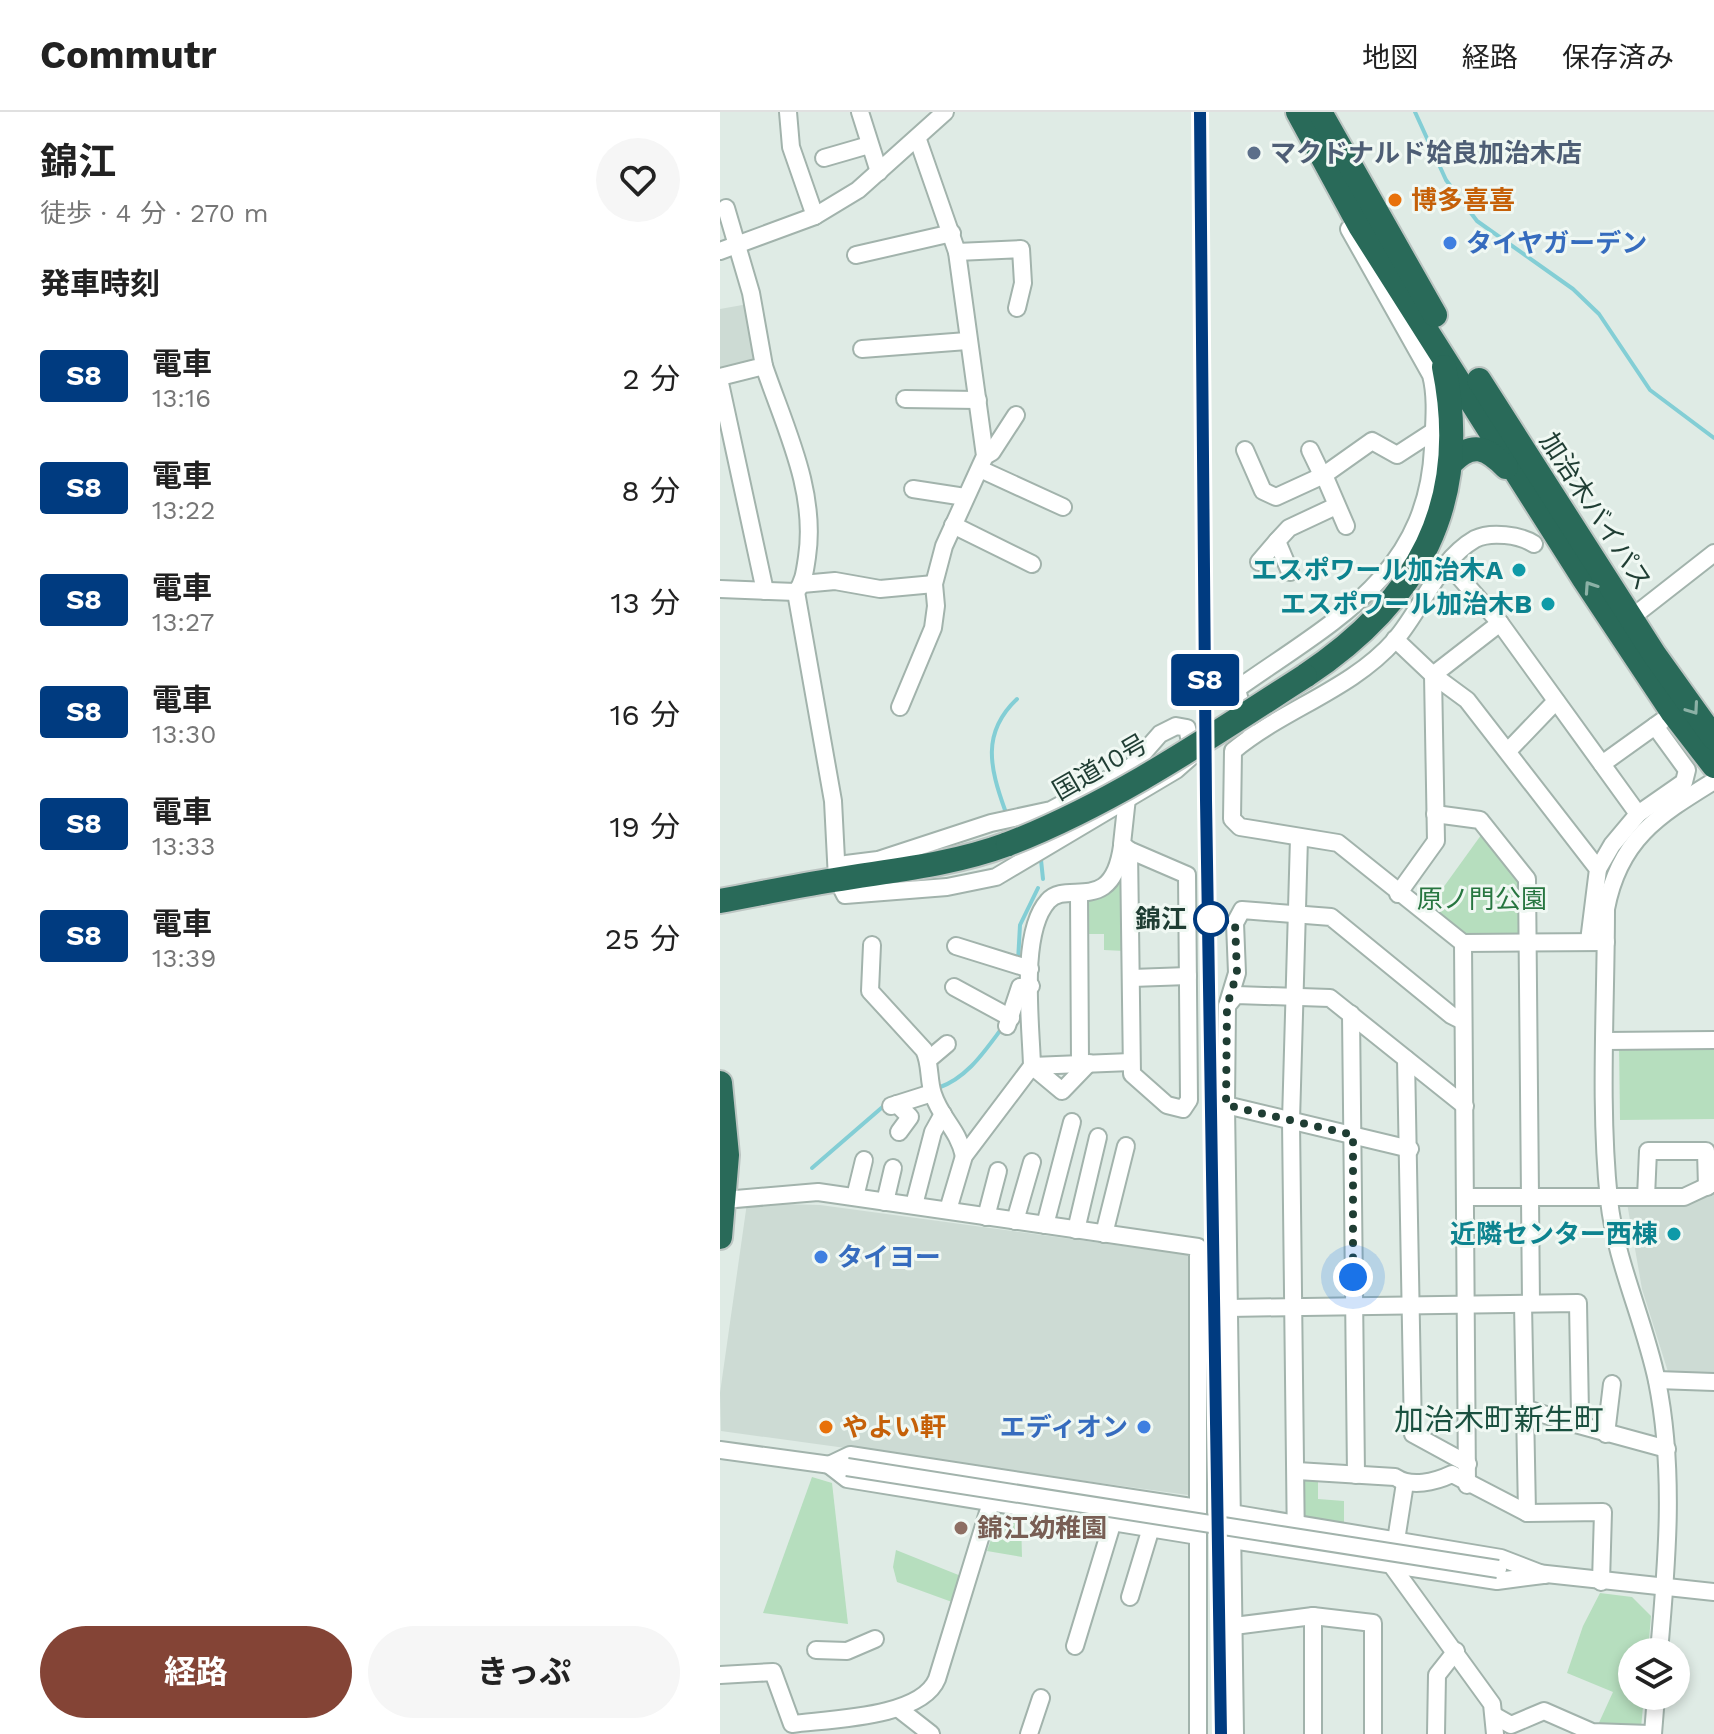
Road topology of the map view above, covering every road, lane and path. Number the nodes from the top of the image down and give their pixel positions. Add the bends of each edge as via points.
1 (788, 112) edge
2 (860, 112) edge
3 (945, 112) edge
4 (1298, 112) edge
5 (1320, 112) edge
6 (924, 127) edge
7 (869, 145) junction
8 (824, 158) dead end
9 (879, 172) junction
10 (729, 207) edge
11 (815, 216) junction
12 (1362, 217) junction
13 (952, 233) junction
14 (728, 248) edge
15 (957, 252) junction
16 (856, 255) dead end
17 (1017, 308) dead end
18 (1434, 311) junction
19 (967, 341) junction
20 (862, 349) dead end
21 (1441, 350) junction
22 (764, 366) junction
23 (720, 377) edge
24 (720, 383) edge
25 (905, 399) dead end
26 (978, 400) junction
27 (1016, 415) dead end
28 (1434, 431) junction
29 (1245, 450) dead end
30 (1310, 450) dead end
31 (1452, 462) junction
32 (983, 463) junction
33 (1323, 475) junction
34 (1527, 488) junction
35 (913, 489) dead end
36 (965, 497) junction
37 (1336, 506) junction
38 (1063, 507) dead end
39 (953, 525) junction
40 (1346, 526) dead end
41 (1277, 541) junction
42 (1534, 544) dead end
43 (1714, 553) edge
44 (1259, 562) dead end
45 (1447, 563) junction
46 (1032, 564) dead end
47 (1290, 572) dead end
48 (934, 584) junction
49 (799, 588) junction
50 (720, 589) edge
51 (765, 591) junction
52 (1631, 618) junction
53 (1500, 623) junction
54 (1395, 639) junction
55 (1433, 675) junction
56 (1556, 701) junction
57 (900, 707) dead end
58 (1664, 720) junction
59 (1249, 738) junction
60 (1714, 738) edge
61 (1508, 751) junction
62 (1602, 764) junction
63 (1714, 766) edge
64 (1714, 781) edge
65 (1127, 798) junction
66 (1435, 814) junction
67 (1638, 814) junction
68 (1299, 838) junction
69 (1126, 847) junction
70 (1598, 869) junction
71 (837, 879) junction
72 (1398, 894) junction
73 (1079, 896) junction
74 (720, 901) edge
75 (1298, 917) junction
76 (1598, 942) junction
77 (1463, 943) junction
78 (1528, 943) junction
79 (872, 945) dead end
80 (956, 946) dead end
81 (1188, 976) junction
82 (1030, 978) junction
83 (1132, 978) junction
84 (954, 987) dead end
85 (1296, 995) junction
86 (1227, 1006) junction
87 (1351, 1014) junction
88 (1463, 1021) junction
89 (1714, 1040) edge
90 (1605, 1041) junction
91 (947, 1044) dead end
92 (1406, 1059) junction
93 (928, 1060) junction
94 (1131, 1062) junction
95 (1084, 1063) junction
96 (1032, 1066) junction
97 (720, 1083) edge
98 (932, 1093) junction
99 (1226, 1105) junction
100 (1465, 1106) junction
101 (943, 1114) junction
102 (1291, 1121) junction
103 (1072, 1122) dead end
104 (899, 1132) dead end
105 (1353, 1135) junction
106 (1098, 1137) dead end
107 (1126, 1146) dead end
108 (1410, 1149) junction
109 (964, 1156) junction
110 (864, 1160) dead end
111 (1032, 1162) dead end
112 (893, 1168) dead end
113 (998, 1171) dead end
114 (1710, 1185) edge
115 (855, 1197) junction
116 (1466, 1197) junction
117 (1530, 1197) junction
118 (1646, 1197) junction
119 (1609, 1198) junction
120 (724, 1200) junction
121 (885, 1202) junction
122 (914, 1205) junction
123 (948, 1210) junction
124 (986, 1217) junction
125 (1015, 1221) junction
126 (1045, 1225) junction
127 (1076, 1230) junction
128 (1104, 1234) junction
129 (720, 1237) edge
130 (1527, 1303) junction
131 (1466, 1304) junction
132 (1411, 1305) junction
133 (1353, 1306) junction
134 (1294, 1307) junction
135 (1228, 1308) junction
136 (1657, 1380) junction
137 (1714, 1382) edge
138 (1612, 1384) dead end
139 (1527, 1409) junction
140 (1568, 1422) junction
141 (1606, 1434) junction
142 (1667, 1449) junction
143 (720, 1450) edge
144 (1468, 1464) junction
145 (829, 1465) junction
146 (1297, 1471) junction
147 (1356, 1475) junction
148 (996, 1477) junction
149 (1405, 1483) junction
150 (1467, 1485) junction
151 (1157, 1502) junction
152 (992, 1503) junction
153 (1198, 1508) junction
154 (1231, 1513) junction
155 (1527, 1513) junction
156 (1113, 1521) junction
157 (1298, 1526) junction
158 (1152, 1527) junction
159 (1198, 1536) junction
160 (1232, 1540) junction
161 (1395, 1540) junction
162 (1296, 1549) junction
163 (1392, 1566) junction
164 (1545, 1575) junction
165 (1601, 1582) junction
166 (1664, 1588) junction
167 (1714, 1592) edge
168 (1130, 1597) dead end
169 (1313, 1616) junction
170 (1234, 1626) junction
171 (1660, 1638) edge
172 (875, 1639) dead end
173 (1075, 1646) dead end
174 (816, 1650) dead end
175 (1456, 1651) junction
176 (720, 1675) edge
177 (1041, 1698) dead end
178 (899, 1709) junction
179 (1654, 1710) edge
180 (1495, 1716) junction
181 (1592, 1733) edge
182 (931, 1734) edge
183 (1029, 1734) edge
184 (1198, 1734) edge
185 (1235, 1734) edge
186 (1313, 1734) edge
187 (1373, 1734) edge
188 (1436, 1734) edge
189 (1495, 1734) edge
190 (1651, 1734) edge

1 - 11 street via 791,147
2 - 7 street
3 - 6 street
4 - 12 highway, 国道10号
5 - 12 highway, 国道10号
6 - 9 street
6 - 13 street
7 - 8 street
7 - 9 street
9 - 11 street
10 - 14 street
11 - 14 street
12 - 18 highway, 国道10号
12 - 21 highway, 国道10号
12 - 28 street via 1342,218 1431,375
13 - 15 street
13 - 16 street
14 - 22 street via 751,293
15 - 17 street via 1021,249 1023,283
15 - 19 street
18 - 21 highway, 国道10号
18 - 52 highway, 加治木バイパス
19 - 20 street
19 - 26 street
21 - 31 highway, 国道10号 via 1452,417
21 - 34 highway, 加治木バイパス
22 - 23 street
22 - 49 street via 808,496 811,528
24 - 51 street
25 - 26 street
26 - 32 street
27 - 32 street
28 - 33 street via 1397,455 1372,441
28 - 59 street via 1432,474 1423,509 1390,570 1342,619 1237,689
29 - 33 street via 1263,491 1276,497
30 - 33 street
31 - 34 highway via 1472,448 1485,448
31 - 71 highway, 国道10号, bridge via 1426,552 1391,604 1368,629 1305,676 1064,822 969,858
32 - 36 street
32 - 38 street
33 - 37 street
58 -> 34 highway, 加治木バイパス
35 - 36 street
36 - 39 street
37 - 40 street
37 - 41 street via 1289,528
39 - 46 street
39 - 48 street
41 - 44 street
41 - 47 street
42 - 45 street via 1487,535
43 - 52 street
45 - 53 street
45 - 54 street
48 - 49 street via 880,589 835,581
48 - 57 street via 933,628
49 - 51 street
49 - 71 street via 833,801
50 - 51 street
52 -> 60 highway, 加治木バイパス
53 - 55 street
53 - 56 street
54 - 55 street
54 - 59 street via 1362,670
55 - 61 street via 1467,700
55 - 66 street
56 - 61 street
56 - 62 street
58 - 62 street
58 - 63 highway, 加治木バイパス
58 - 67 street via 1687,770 1684,782
59 - 68 street via 1233,751 1232,819 1240,827
61 - 70 street
62 - 67 street
64 - 76 street via 1629,847 1612,877
65 - 69 street
65 - 71 street via 996,877 947,887 845,895
65 - 71 street via 1193,755 1187,728 1176,726 1160,734 1132,766 1051,810 991,823 878,860 846,864
66 - 72 street via 1436,841
66 - 78 street via 1480,820 1527,879
67 - 70 street
68 - 72 street via 1338,843
68 - 75 street
69 - 73 street via 1103,887
69 - 81 street via 1187,875
69 - 83 street
70 - 76 street
71 - 74 highway, 国道10号
72 - 77 street
73 - 82 street via 1050,897 1040,911
73 - 95 street
75 - 85 street
75 - 86 street via 1242,910 1235,923 1237,973
75 - 88 street via 1331,917
76 - 78 street
76 - 90 street
77 - 78 street
77 - 88 street
78 - 117 street
79 - 93 street via 870,991
80 - 82 street via 1012,964
81 - 83 street
81 - 94 street via 1189,1100 1183,1109 1167,1105 1132,1074
82 - 84 street via 1020,987 1009,1022
82 - 96 street
83 - 94 street
85 - 86 street via 1236,995
85 - 87 street via 1330,998
85 - 102 street
86 - 99 street
87 - 92 street
87 - 105 street
88 - 100 street
89 - 90 street
90 - 119 street
91 - 93 street
92 - 100 street
92 - 108 street
93 - 98 street
94 - 95 street
95 - 96 street
95 - 96 street via 1062,1091
96 - 109 street
97 - 120 highway via 727,1155
98 - 101 street
98 - 104 street via 894,1105 910,1117
99 - 102 street
99 - 135 street
100 - 116 street
101 - 109 street via 960,1135
101 - 122 street via 933,1132
102 - 105 street
102 - 134 street
103 - 126 street
105 - 108 street
105 - 133 street
106 - 127 street
107 - 128 street
108 - 132 street
109 - 123 street
110 - 115 street
111 - 125 street
112 - 121 street
113 - 124 street
114 - 118 street via 1684,1197
114 - 118 street via 1706,1151 1648,1151
115 - 120 street via 818,1192
115 - 121 street
116 - 117 street
116 - 131 street
117 - 119 street
117 - 130 street
118 - 119 street
119 - 136 street via 1623,1276
120 - 129 highway
121 - 122 street
122 - 123 street
123 - 124 street
124 - 125 street
125 - 126 street
126 - 127 street
127 - 128 street
128 - 153 street via 1198,1247
130 - 131 street
130 - 139 street
130 - 140 street via 1578,1303 1580,1414
131 - 132 street
131 - 144 street
132 - 133 street
132 - 144 street via 1413,1434
133 - 134 street
133 - 147 street
134 - 135 street
134 - 146 street
135 - 154 street
136 - 137 street
136 - 142 street
138 - 141 street
139 - 140 street
139 - 155 street
140 - 141 street
141 - 142 street
142 - 166 street
143 - 145 street
144 - 150 street
145 - 148 street via 850,1455
145 - 152 street via 847,1479
145 - 164 street, bridge
146 - 147 street
146 - 157 street
147 - 149 street via 1395,1477
148 - 151 street
148 - 152 street
149 - 150 street via 1452,1474
149 - 161 street
150 - 155 street
151 - 153 street
151 - 158 street
152 - 156 street
152 - 178 street via 933,1688
153 - 159 street
154 - 157 street
154 - 160 street
155 - 165 street via 1603,1512
156 - 158 street
156 - 173 street
157 - 161 street
157 - 162 street
158 - 159 street
158 - 168 street
159 - 184 street
160 - 162 street
160 - 170 street
161 - 163 street
161 - 164 street via 1501,1558
162 - 163 street
163 - 164 street via 1497,1581
163 - 175 street
164 - 165 street
165 - 166 street
166 - 167 street
166 - 171 street
169 - 170 street
169 - 186 street
169 - 187 street via 1373,1623
170 - 185 street
172 - 174 street via 847,1651
175 - 180 street
175 - 188 street via 1437,1675
176 - 178 street via 773,1672 792,1724
177 - 183 street
178 - 182 street
179 - 190 street
180 - 181 street via 1511,1725 1544,1711
180 - 189 street
181 - 190 street

